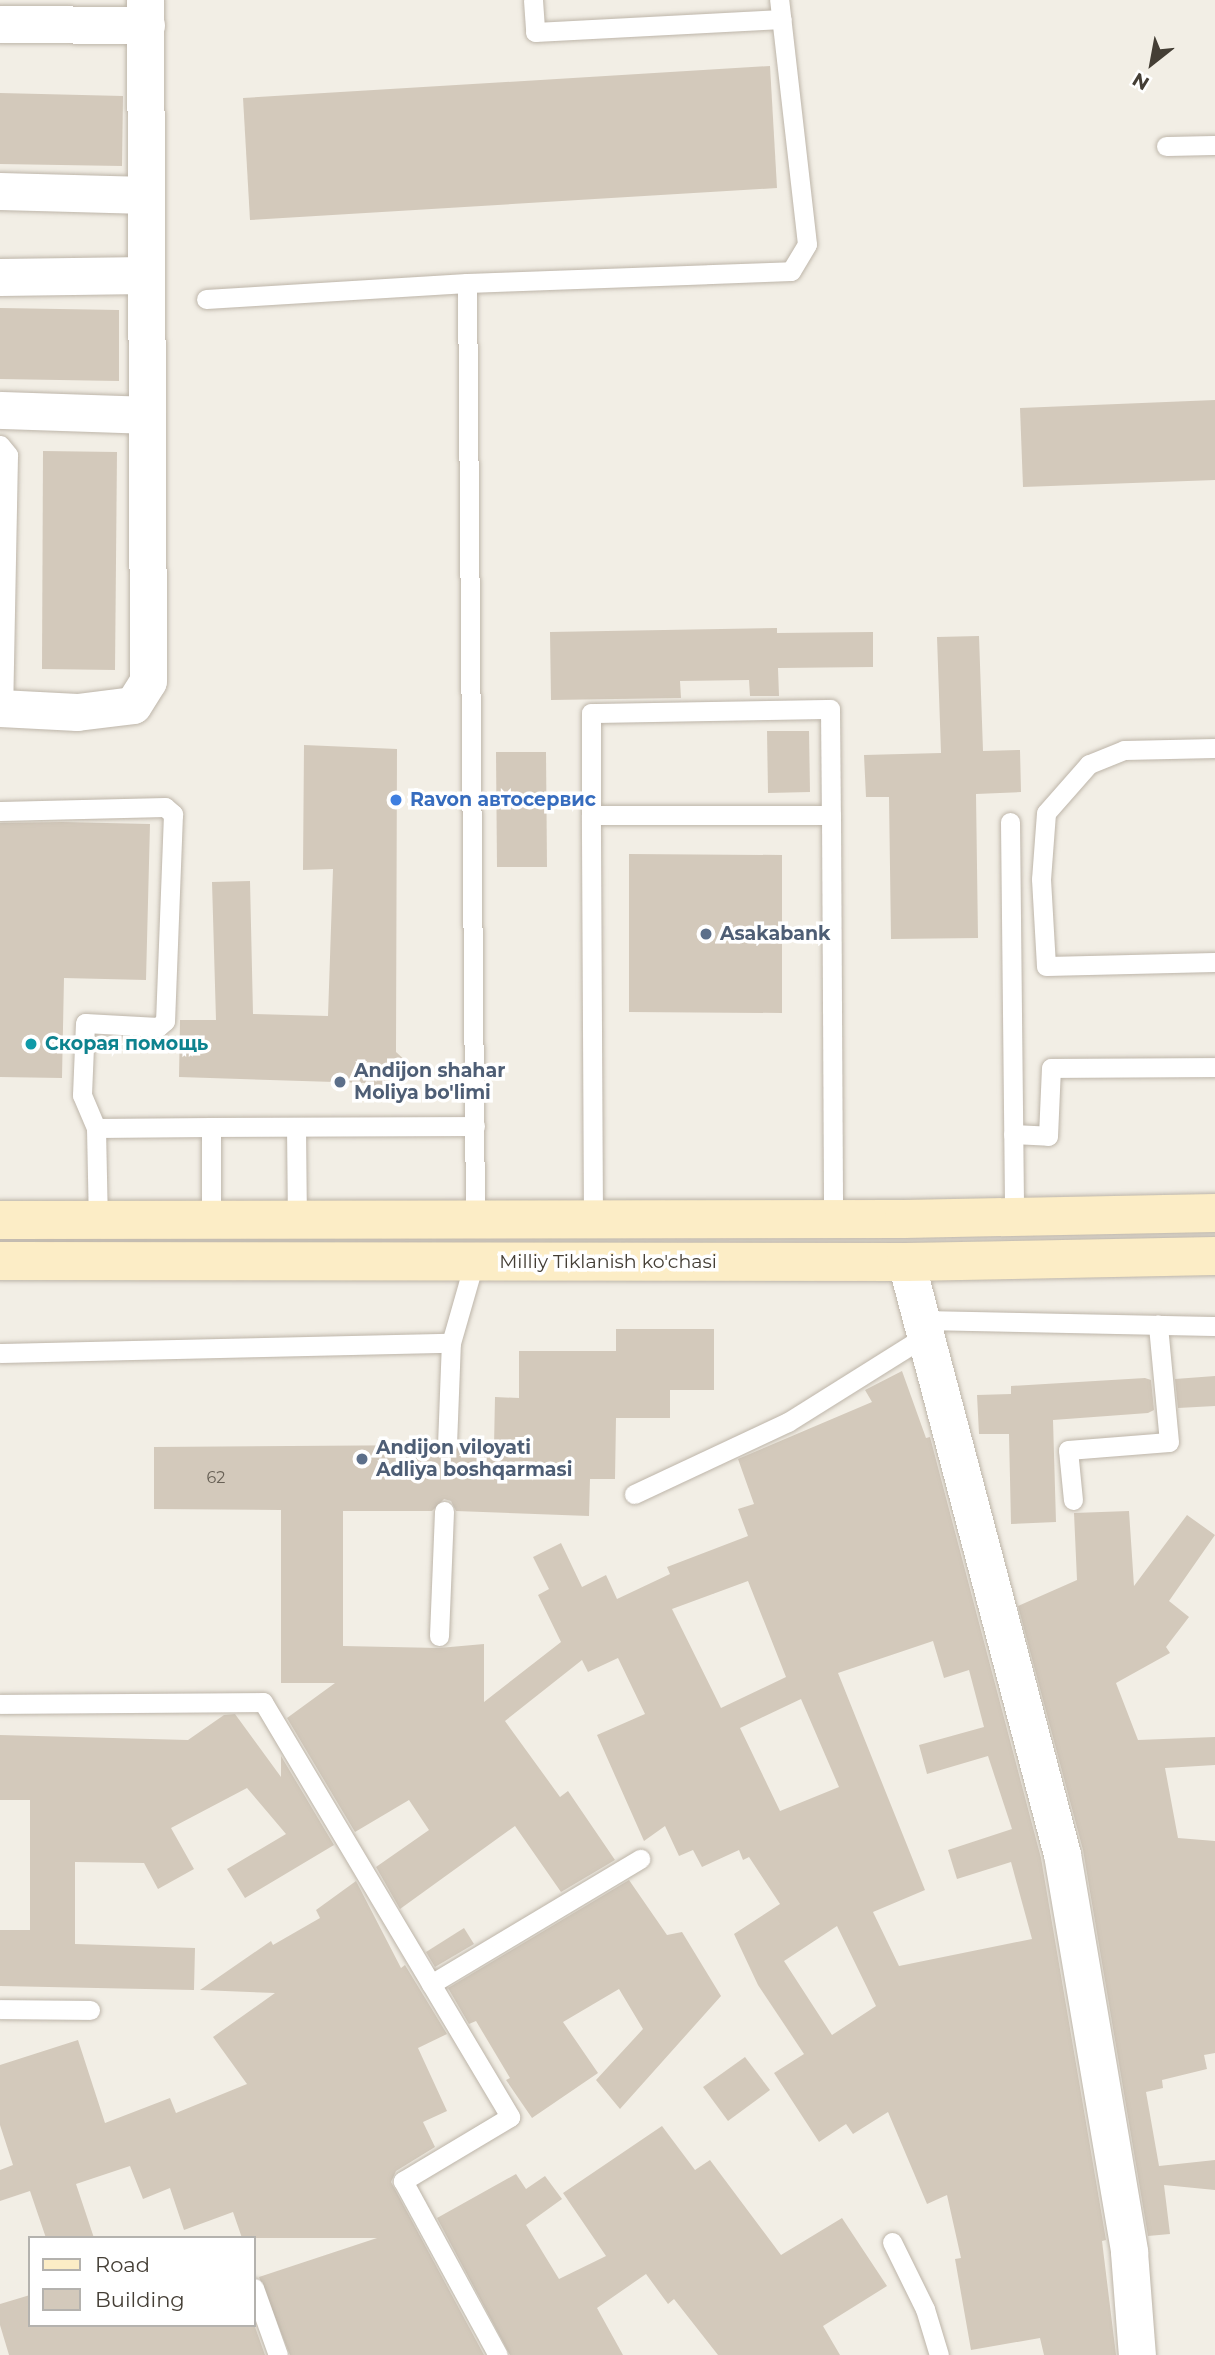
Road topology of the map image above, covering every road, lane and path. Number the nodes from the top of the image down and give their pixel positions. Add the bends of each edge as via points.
1 (533, 0) edge
2 (781, 10) edge
3 (146, 13) edge
4 (0, 24) edge
5 (1215, 145) edge
6 (1166, 146) dead end
7 (0, 191) edge
8 (146, 195) junction
9 (146, 275) junction
10 (0, 277) edge
11 (467, 283) junction
12 (206, 299) dead end
13 (0, 410) edge
14 (147, 415) junction
15 (0, 445) edge
16 (2, 708) edge
17 (1215, 748) edge
18 (0, 811) edge
19 (831, 815) junction
20 (591, 816) junction
21 (1010, 822) dead end
22 (1215, 962) edge
23 (1215, 1067) edge
24 (296, 1126) junction
25 (475, 1126) junction
26 (211, 1127) junction
27 (96, 1128) junction
28 (1013, 1134) junction
29 (1197, 1213) edge
30 (1014, 1216) junction
31 (211, 1219) junction
32 (296, 1219) junction
33 (475, 1219) junction
34 (593, 1219) junction
35 (833, 1219) junction
36 (0, 1220) edge
37 (98, 1220) junction
38 (1198, 1256) edge
39 (0, 1261) edge
40 (98, 1262) junction
41 (474, 1262) junction
42 (906, 1262) junction
43 (1158, 1325) junction
44 (1215, 1326) edge
45 (923, 1328) junction
46 (451, 1343) junction
47 (0, 1353) edge
48 (447, 1445) dead end
49 (634, 1494) dead end
50 (1073, 1500) dead end
51 (444, 1511) dead end
52 (439, 1636) dead end
53 (0, 1704) edge
54 (640, 1859) dead end
55 (431, 1984) junction
56 (0, 2009) edge
57 (90, 2010) dead end
58 (891, 2242) dead end
59 (256, 2294) edge
60 (278, 2355) edge
61 (498, 2355) edge
62 (939, 2355) edge
63 (1137, 2355) edge

1 - 2 lane via 535,32
2 - 11 lane via 807,244 791,271
3 - 4 street
3 - 8 street
5 - 6 lane
7 - 8 street
8 - 9 street
9 - 10 street
9 - 14 street
11 - 12 lane
11 - 25 lane
13 - 14 street
14 - 16 street via 148,681 133,705 77,712
15 - 16 lane via 8,455
17 - 22 lane via 1124,750 1089,764 1046,813 1041,879 1046,966
18 - 27 lane via 165,807 173,814 166,1021 158,1027 85,1023 82,1095
19 - 20 lane
19 - 20 lane via 830,709 591,713
19 - 35 lane
20 - 34 lane
21 - 28 lane
23 - 28 lane via 1051,1068 1048,1136
24 - 25 lane
24 - 26 lane
24 - 32 lane
25 - 33 lane
26 - 27 lane
26 - 31 lane
27 - 37 lane
28 - 30 lane
29 - 30 main road
29 - 38 main road
30 - 35 main road
31 - 32 main road
31 - 37 main road
32 - 33 main road
33 - 34 main road
33 - 41 main road
34 - 35 main road
36 - 37 main road
37 - 40 main road
38 - 42 main road, Milliy Tiklanish ko'chasi
39 - 40 main road, Milliy Tiklanish ko'chasi
40 - 41 main road, Milliy Tiklanish ko'chasi
41 - 42 main road, Milliy Tiklanish ko'chasi
41 - 46 lane
42 - 45 street
43 - 44 lane
43 - 45 lane
43 - 50 lane via 1169,1442 1068,1450
45 - 49 lane via 788,1422
45 - 63 street via 1062,1854 1129,2252
46 - 47 lane
46 - 48 lane
51 - 52 lane
53 - 55 lane via 263,1702
54 - 55 lane
55 - 61 lane via 510,2118 403,2181
56 - 57 lane
58 - 62 lane via 925,2309
59 - 60 lane

